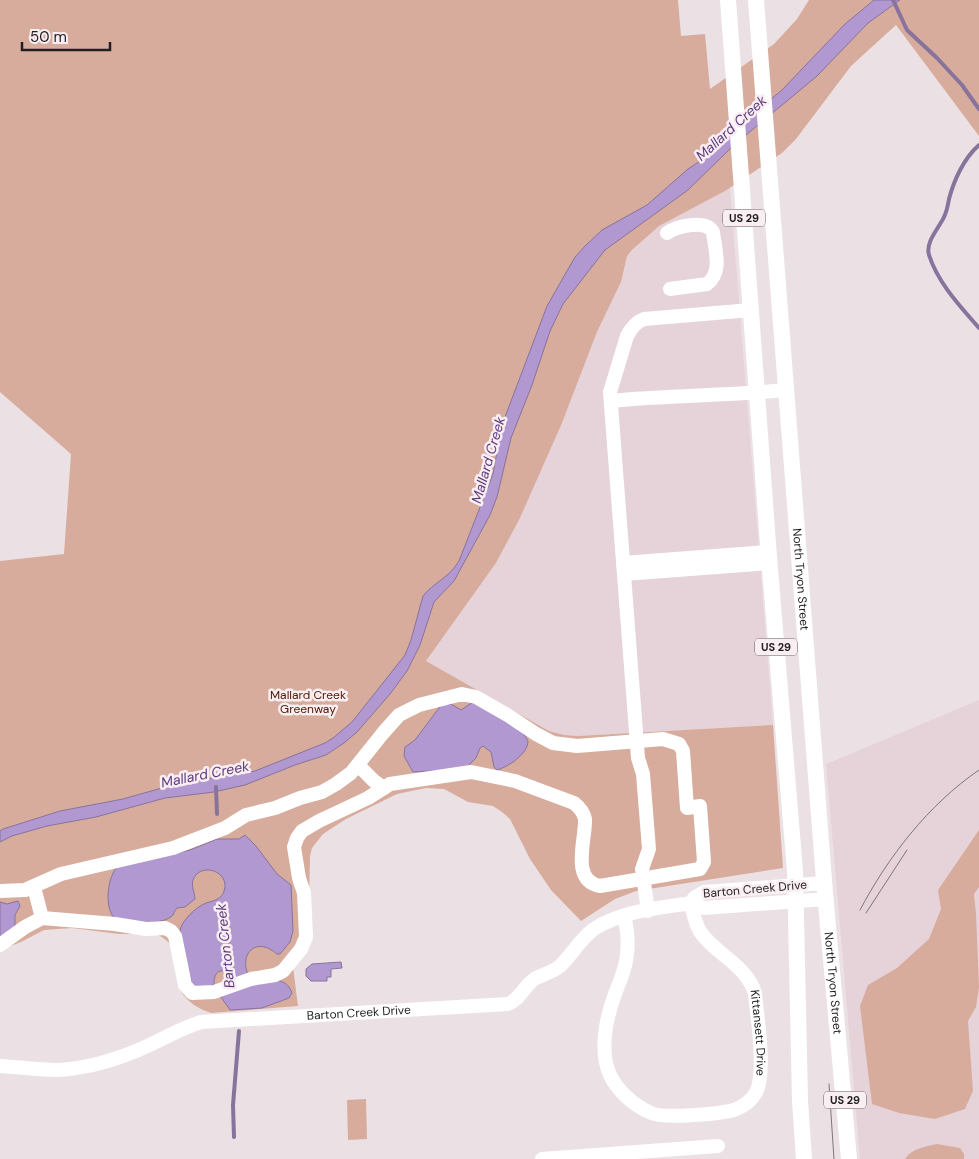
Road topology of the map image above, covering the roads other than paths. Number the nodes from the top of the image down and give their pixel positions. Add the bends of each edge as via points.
1 (728, 0) edge
2 (756, 0) edge
3 (667, 233) dead end
4 (670, 288) dead end
5 (751, 310) junction
6 (785, 390) junction
7 (758, 393) junction
8 (611, 401) junction
9 (769, 558) junction
10 (624, 569) junction
11 (637, 740) junction
12 (358, 764) junction
13 (384, 788) junction
14 (642, 878) junction
15 (34, 887) junction
16 (0, 891) edge
17 (825, 891) junction
18 (796, 893) junction
19 (691, 903) junction
20 (648, 911) junction
21 (624, 916) junction
22 (42, 918) junction
23 (0, 945) edge
24 (0, 1066) edge
25 (718, 1146) dead end
26 (624, 1156) edge
27 (542, 1159) edge
28 (804, 1159) edge
29 (849, 1159) edge

1 - 5 main road, US 29
2 - 6 main road, North Tryon Street / US 29
3 - 4 street via 677,228 703,225 712,230 717,265 715,275 707,284
5 - 7 main road, US 29
5 - 8 street via 640,321 627,336 612,385
6 - 7 street
6 - 17 main road, North Tryon Street / US 29
7 - 8 street
7 - 9 main road, US 29
8 - 10 street
9 - 10 street
9 - 18 main road, US 29
10 - 11 street
11 - 12 street via 578,746 553,743 476,696 462,694 419,705 399,715
11 - 14 street via 649,849
11 - 14 street via 670,740 682,746 687,808 700,806 704,859 698,870
12 - 13 street
12 - 15 street via 346,778 322,792 276,808 246,814 225,828 192,842 61,874
13 - 14 street via 394,783 471,772 515,781 568,801 581,810 585,819 582,863 589,882 600,886
13 - 22 street via 302,831 297,838 294,847 304,893 304,941 294,959 275,975 204,994 190,992 185,985 174,936 169,929
14 - 20 street
15 - 16 street
15 - 22 street
17 - 18 street, Barton Creek Drive
17 - 29 main road, North Tryon Street / US 29
18 - 19 street, Barton Creek Drive via 704,892 694,897
18 - 28 main road, US 29
19 - 20 street, Barton Creek Drive
19 - 21 street, Kittansett Drive via 701,933 741,969 755,993 760,1082 752,1100 729,1111 668,1117 653,1114 630,1100 611,1077 606,1058 606,1031 626,962 628,931
20 - 21 street, Barton Creek Drive
21 - 24 street, Barton Creek Drive via 594,930 562,965 536,979 508,1004 201,1022 106,1062 58,1070
22 - 23 street
25 - 26 street
26 - 27 street

